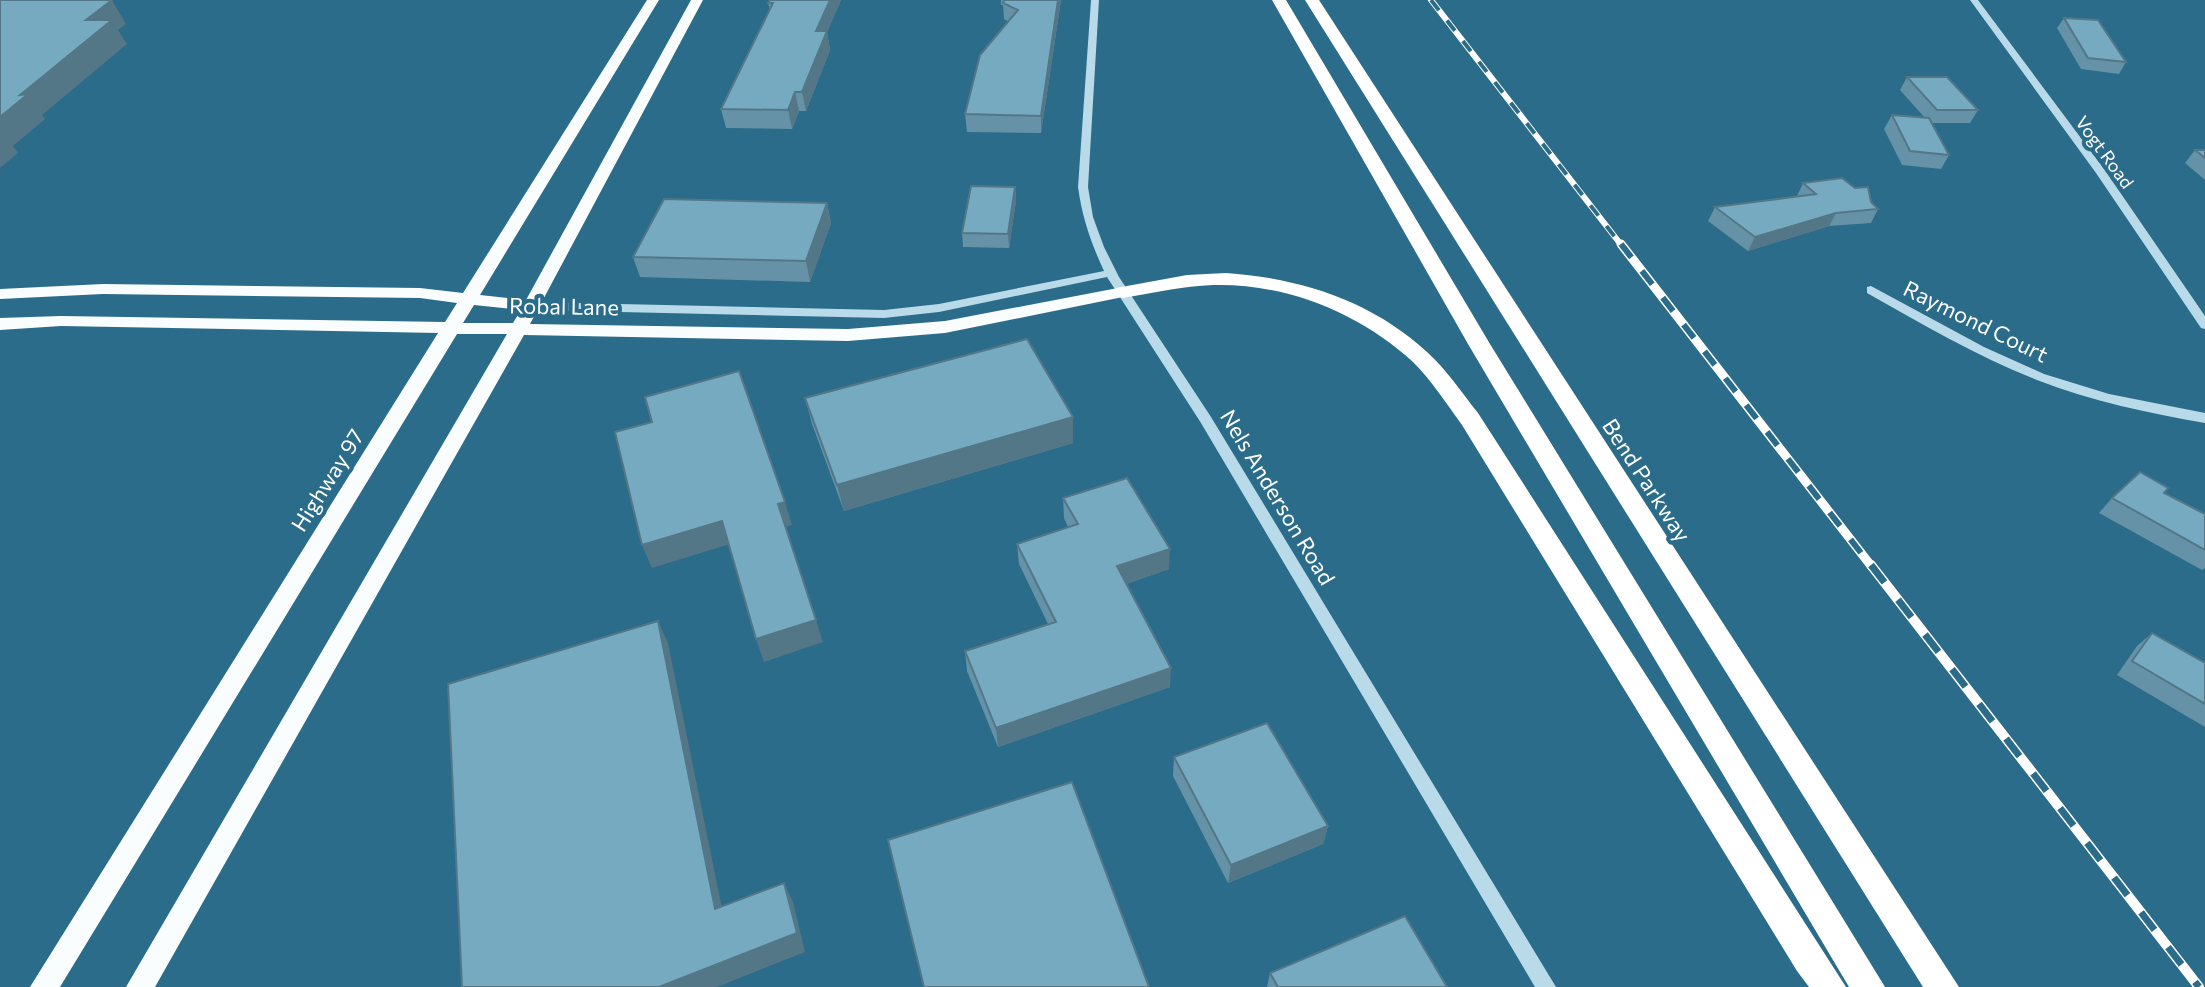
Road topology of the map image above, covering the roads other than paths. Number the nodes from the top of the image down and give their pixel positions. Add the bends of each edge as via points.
1 (653, 0) edge
2 (697, 0) edge
3 (1095, 0) edge
4 (1279, 0) edge
5 (1312, 0) edge
6 (1974, 0) edge
7 (1118, 282) junction
8 (1871, 290) dead end
9 (0, 294) edge
10 (468, 299) junction
11 (531, 306) junction
12 (0, 324) edge
13 (2205, 325) edge
14 (452, 328) junction
15 (519, 329) junction
16 (2205, 418) edge
17 (44, 987) edge
18 (140, 987) edge
19 (1546, 987) edge
20 (1829, 987) edge
21 (1868, 987) edge
22 (1942, 987) edge

1 - 10 main road, Highway 97
2 - 11 main road
3 - 7 street, Nels Anderson Road via 1084,209 1092,237
4 - 21 highway via 1479,344
5 - 22 highway, Bend Parkway
6 - 13 street, Vogt Road
7 - 11 street, Robal Lane via 884,314
7 - 15 main road, Robal Lane via 945,327 881,334
7 - 19 street, Nels Anderson Road
7 - 20 highway via 1224,279 1304,291 1369,319 1422,359 1470,419
8 - 16 street, Raymond Court via 2019,368 2095,394
9 - 10 main road, Robal Lane via 103,289 420,293
10 - 11 main road, Robal Lane
10 - 14 main road, Highway 97
11 - 15 main road
12 - 14 main road, Robal Lane
14 - 15 main road, Robal Lane
14 - 17 main road, Highway 97
15 - 18 main road

